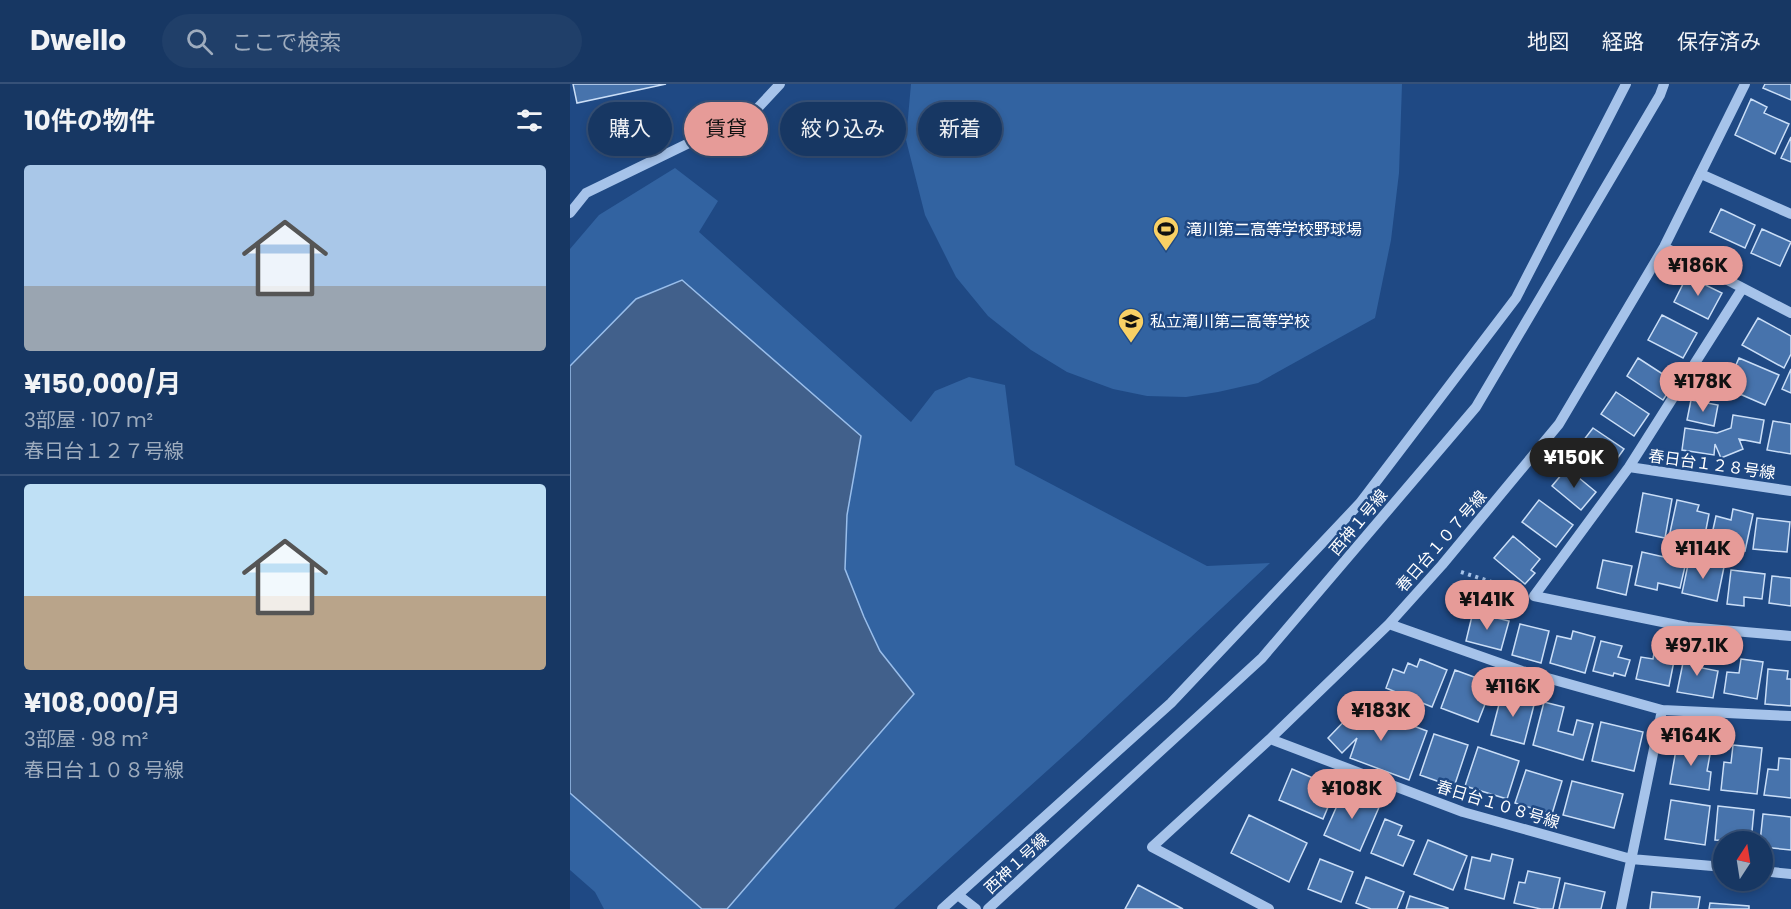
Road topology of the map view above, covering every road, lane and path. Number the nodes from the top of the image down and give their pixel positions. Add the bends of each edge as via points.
1 (780, 84) edge
2 (1626, 84) edge
3 (1664, 84) edge
4 (1745, 84) edge
5 (1701, 174) junction
6 (570, 213) edge
7 (1791, 214) edge
8 (1664, 247) junction
9 (1742, 289) junction
10 (1791, 313) edge
11 (1629, 467) junction
12 (1791, 491) edge
13 (1442, 565) junction
14 (1534, 596) junction
15 (1389, 624) junction
16 (1791, 636) edge
17 (1662, 710) junction
18 (1791, 716) edge
19 (1270, 739) junction
20 (1631, 859) junction
21 (1713, 866) edge
22 (1773, 872) edge
23 (1791, 873) edge
24 (958, 895) junction
25 (942, 909) edge
26 (976, 909) edge
27 (988, 909) edge
28 (1269, 909) edge
29 (1621, 909) edge

1 - 6 street via 755,111 586,194
2 - 24 street, 西神１号線 via 1516,298 1360,503 1171,703
3 - 27 street, 西神１号線 via 1476,407 1262,658
4 - 5 street, 春日台１０７号線
5 - 7 street
5 - 8 street, 春日台１０７号線
8 - 9 street
8 - 13 street, 春日台１０７号線 via 1559,424
9 - 10 street
9 - 11 street
11 - 12 street, 春日台１２８号線
11 - 14 street
13 - 14 path
13 - 15 street, 春日台１０７号線
14 - 16 street via 1687,627
15 - 17 street via 1522,671
15 - 19 street, 春日台１０７号線
17 - 18 street
17 - 20 street
19 - 20 street, 春日台１０８号線 via 1463,812
19 - 28 street, 春日台１０７号線 via 1152,847
20 - 21 street, 春日台１０８号線
20 - 29 street
22 - 23 street
24 - 25 street, 西神１号線
24 - 26 street

